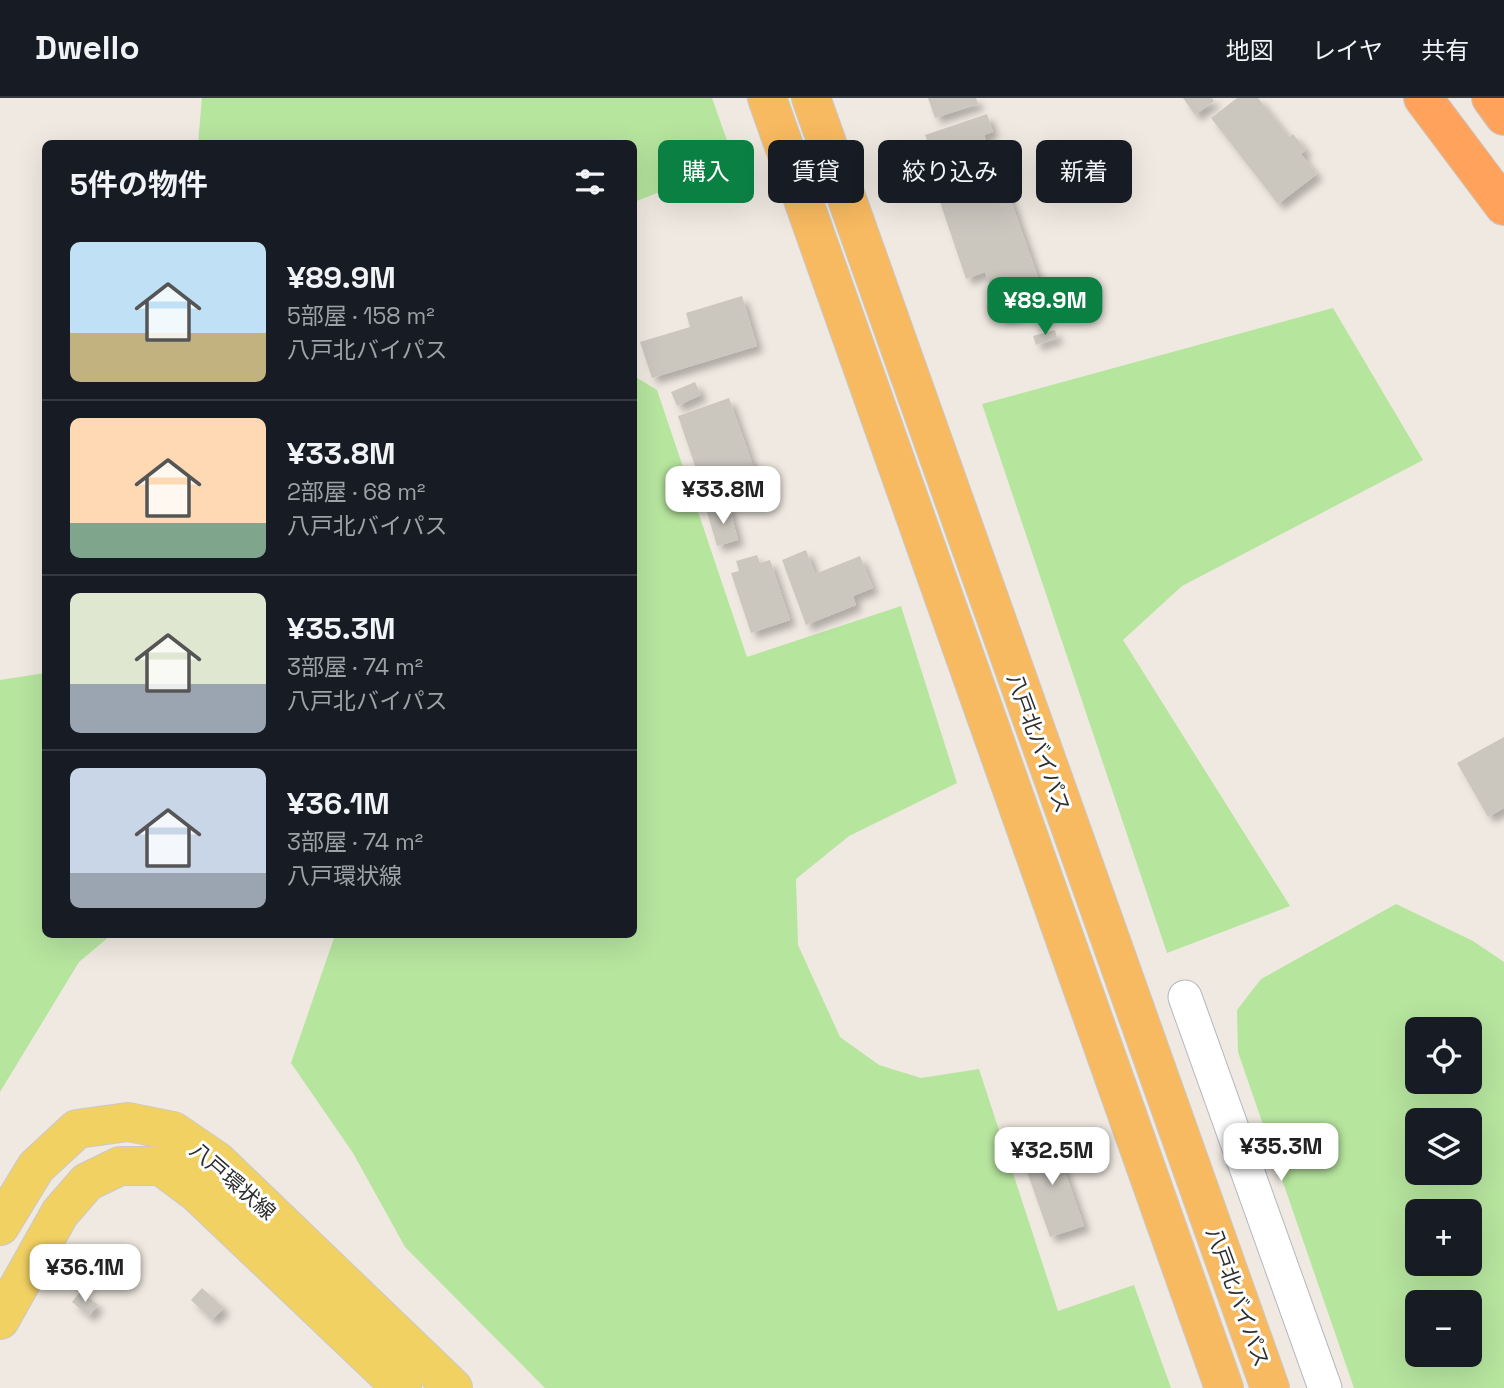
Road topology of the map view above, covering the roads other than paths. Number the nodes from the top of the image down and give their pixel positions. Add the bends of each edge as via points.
1 (767, 98) edge
2 (811, 98) edge
3 (1423, 98) edge
4 (1491, 98) edge
5 (1504, 117) edge
6 (1504, 206) edge
7 (1185, 997) dead end
8 (0, 1226) edge
9 (0, 1320) edge
10 (402, 1388) edge
11 (453, 1388) edge
12 (1224, 1388) edge
13 (1270, 1388) edge
14 (1325, 1388) edge

1 - 12 highway, 八戸北バイパス
2 - 13 highway, 八戸北バイパス
3 - 6 highway
4 - 5 highway
7 - 14 street
8 - 11 main road, 八戸環状線 via 36,1167 77,1129 128,1122 173,1131 217,1161
9 - 10 main road, 八戸環状線 via 60,1213 87,1182 120,1166 160,1166 197,1194

